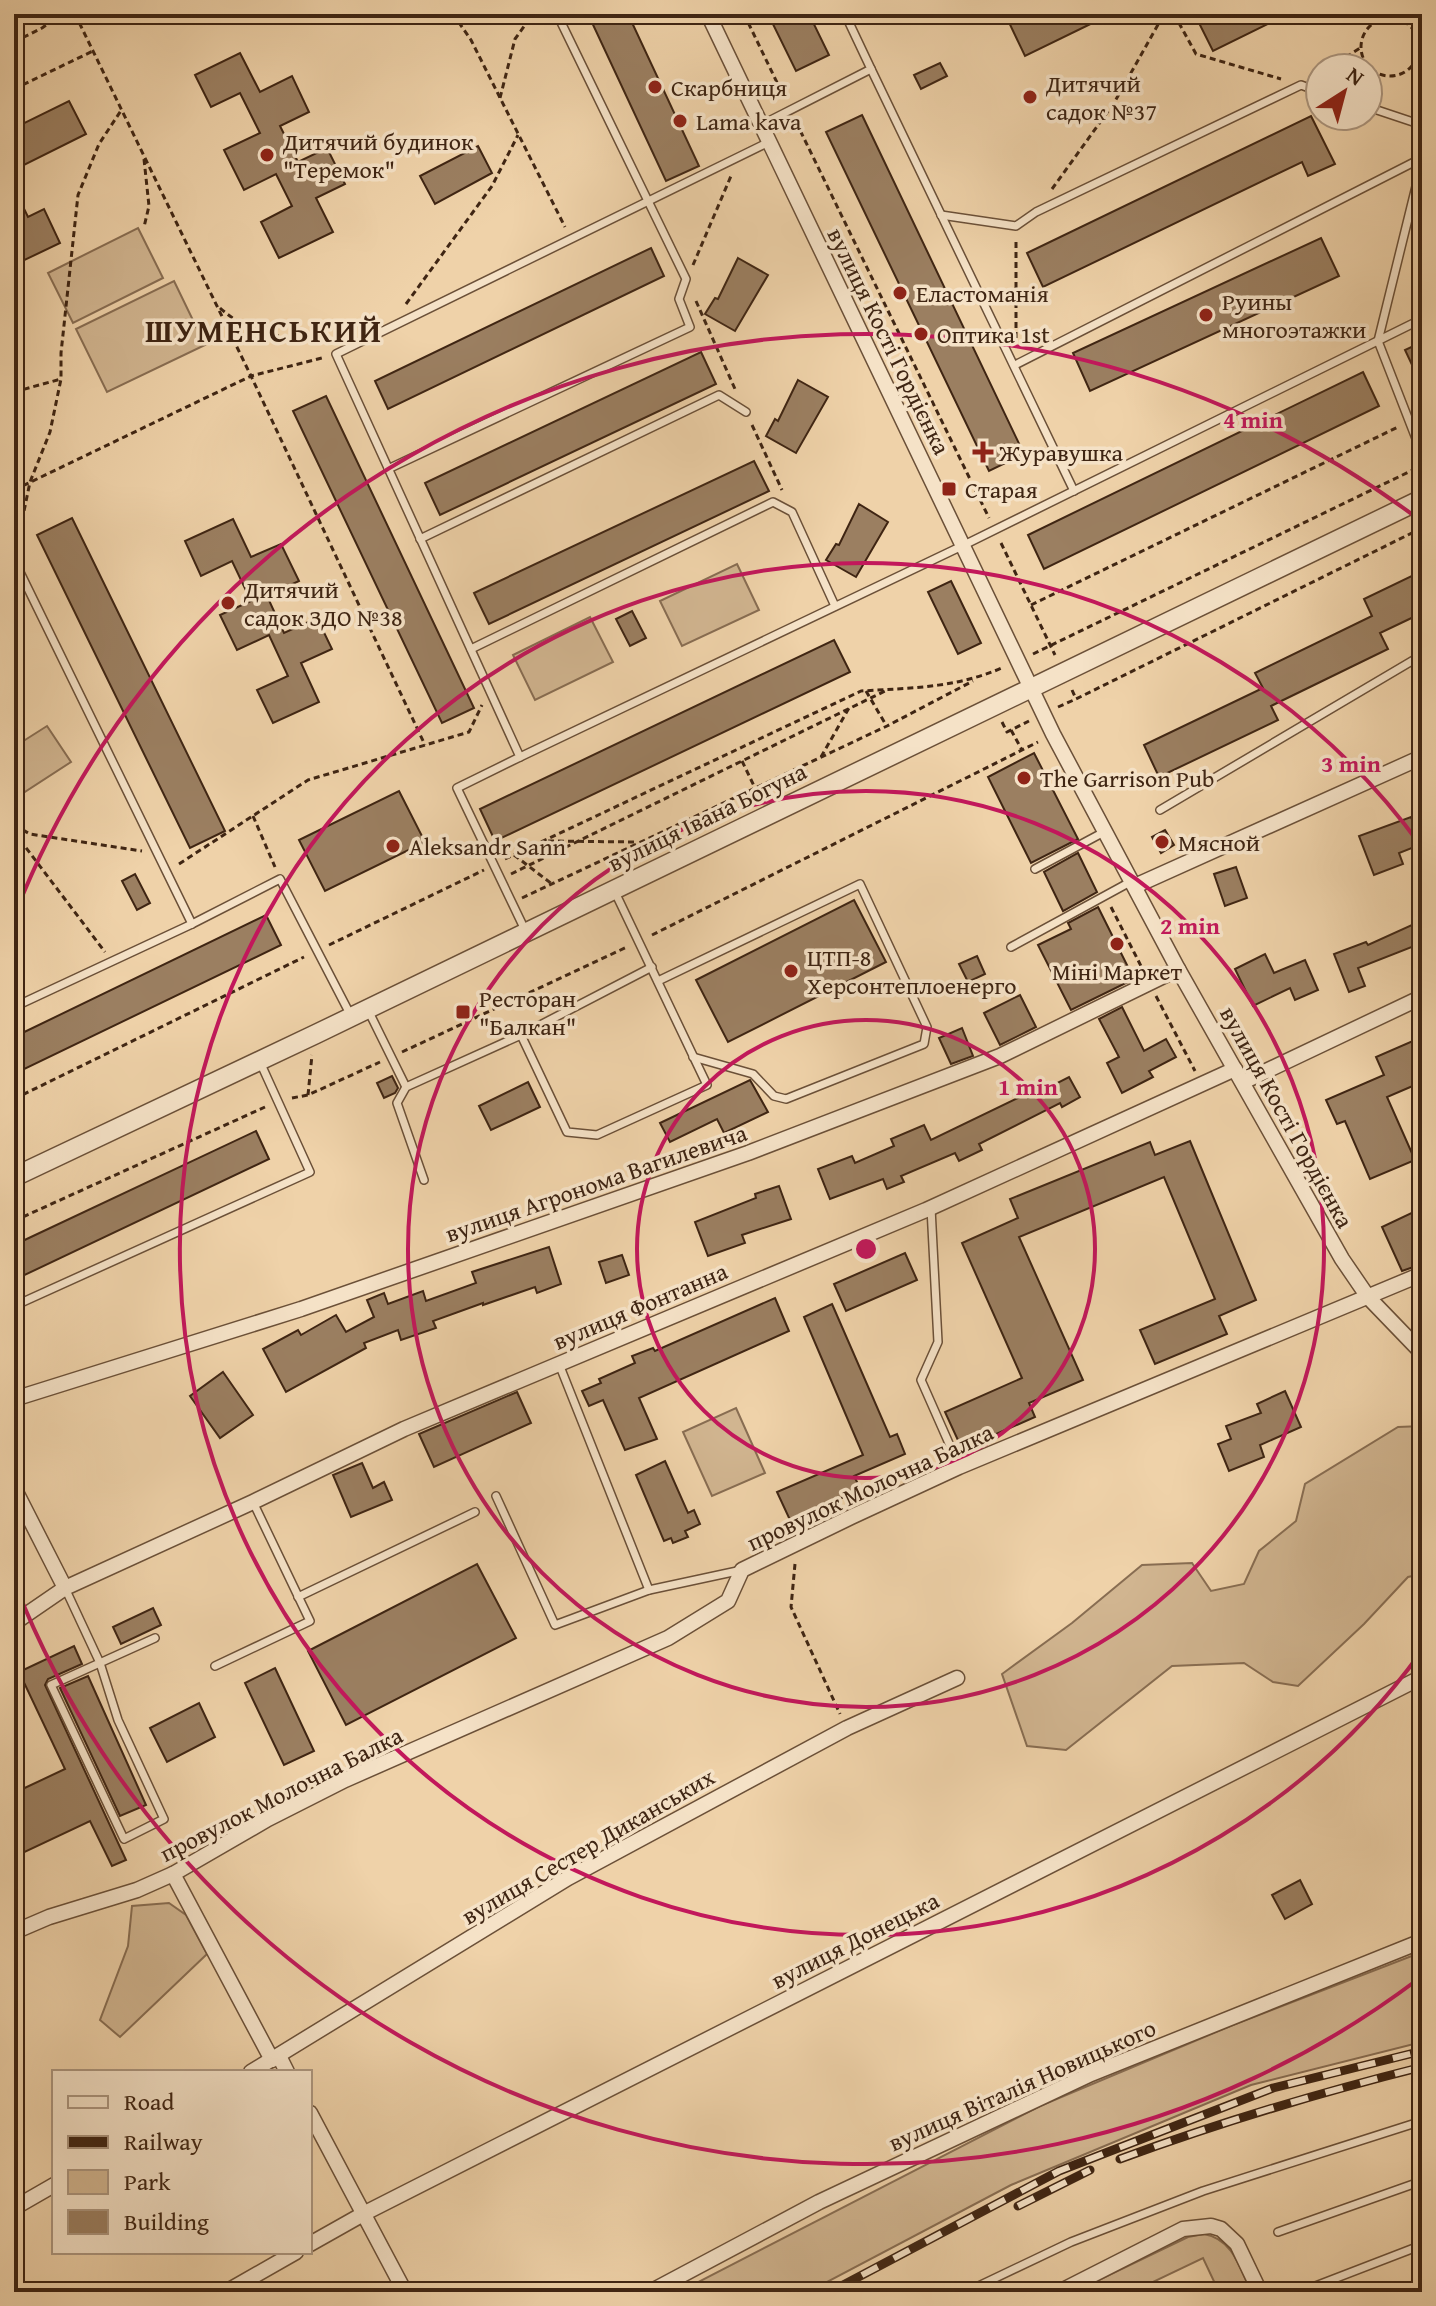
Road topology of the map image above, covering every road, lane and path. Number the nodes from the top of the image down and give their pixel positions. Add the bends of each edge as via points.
1 (75, 14) edge
2 (453, 14) edge
3 (533, 14) edge
4 (557, 14) edge
5 (708, 14) edge
6 (744, 14) edge
7 (845, 14) edge
8 (1164, 14) edge
9 (1174, 14) edge
10 (59, 16) edge
11 (1422, 30) edge
12 (1416, 32) junction
13 (14, 42) edge
14 (1360, 48) junction
15 (93, 51) junction
16 (1354, 52) edge
17 (871, 69) junction
18 (1301, 85) junction
19 (1304, 86) edge
20 (14, 89) edge
21 (500, 98) junction
22 (122, 109) junction
23 (791, 110) junction
24 (1384, 112) edge
25 (761, 125) junction
26 (1422, 125) edge
27 (518, 135) junction
28 (769, 142) junction
29 (144, 155) junction
30 (740, 157) junction
31 (1422, 160) edge
32 (648, 202) junction
33 (1036, 212) junction
34 (941, 215) junction
35 (1016, 226) junction
36 (144, 227) dead end
37 (571, 239) junction
38 (686, 279) junction
39 (217, 306) junction
40 (1422, 319) edge
41 (388, 329) junction
42 (1378, 341) junction
43 (352, 347) junction
44 (336, 354) junction
45 (1015, 365) junction
46 (251, 376) junction
47 (61, 379) junction
48 (14, 392) edge
49 (746, 412) dead end
50 (1409, 421) junction
51 (1422, 454) edge
52 (1422, 465) edge
53 (388, 469) junction
54 (30, 482) junction
55 (14, 490) edge
56 (1074, 491) junction
57 (1422, 499) edge
58 (1422, 528) edge
59 (995, 530) junction
60 (420, 539) junction
61 (962, 546) junction
62 (14, 559) edge
63 (1031, 605) junction
64 (835, 606) junction
65 (1051, 646) junction
66 (471, 649) junction
67 (1422, 655) edge
68 (995, 671) dead end
69 (1063, 672) junction
70 (976, 679) junction
71 (1030, 688) junction
72 (887, 690) junction
73 (490, 691) junction
74 (866, 691) junction
75 (870, 698) junction
76 (849, 708) junction
77 (887, 726) junction
78 (1011, 730) dead end
79 (1053, 734) junction
80 (425, 745) junction
81 (1022, 750) junction
82 (520, 757) junction
83 (821, 757) junction
84 (1422, 757) edge
85 (742, 761) junction
86 (755, 788) junction
87 (1160, 810) dead end
88 (253, 816) junction
89 (14, 825) edge
90 (1106, 831) junction
91 (14, 832) edge
92 (544, 841) junction
93 (578, 841) junction
94 (641, 842) junction
95 (157, 854) junction
96 (514, 855) junction
97 (493, 865) junction
98 (527, 866) junction
99 (1035, 869) dead end
100 (167, 872) junction
101 (280, 879) junction
102 (500, 879) junction
103 (552, 884) junction
104 (1134, 884) junction
105 (613, 888) junction
106 (511, 903) junction
107 (192, 924) junction
108 (526, 931) junction
109 (639, 942) junction
110 (1011, 947) dead end
111 (317, 951) junction
112 (112, 961) junction
113 (652, 967) junction
114 (1178, 969) junction
115 (658, 981) junction
116 (1422, 997) edge
117 (14, 1007) edge
118 (359, 1012) junction
119 (521, 1035) junction
120 (312, 1055) dead end
121 (392, 1056) junction
122 (693, 1057) junction
123 (259, 1060) junction
124 (1239, 1075) junction
125 (406, 1087) junction
126 (308, 1095) junction
127 (14, 1099) edge
128 (277, 1101) junction
129 (14, 1177) edge
130 (424, 1180) dead end
131 (931, 1208) junction
132 (14, 1221) edge
133 (1422, 1274) edge
134 (1368, 1297) junction
135 (14, 1306) edge
136 (1422, 1353) edge
137 (559, 1364) junction
138 (14, 1399) edge
139 (959, 1467) junction
140 (14, 1488) edge
141 (496, 1496) dead end
142 (253, 1502) junction
143 (475, 1512) dead end
144 (797, 1543) junction
145 (742, 1570) junction
146 (65, 1588) junction
147 (649, 1590) junction
148 (298, 1597) junction
149 (14, 1623) edge
150 (155, 1638) dead end
151 (100, 1663) junction
152 (215, 1666) dead end
153 (1422, 1677) edge
154 (957, 1678) dead end
155 (847, 1728) junction
156 (173, 1874) junction
157 (14, 1932) edge
158 (1422, 1941) edge
159 (275, 2058) junction
160 (254, 2070) edge
161 (285, 2070) edge
162 (312, 2117) edge
163 (1422, 2121) edge
164 (1422, 2181) edge
165 (52, 2186) edge
166 (14, 2208) edge
167 (365, 2213) junction
168 (1278, 2232) dead end
169 (312, 2243) edge
170 (1422, 2245) edge
171 (292, 2254) edge
172 (226, 2292) edge
173 (405, 2292) edge
174 (650, 2292) edge
175 (966, 2292) edge
176 (1059, 2292) edge
177 (1260, 2292) edge
178 (1300, 2292) edge

1 - 15 path
2 - 21 path
3 - 21 path via 515,39
4 - 32 lane
5 - 25 street, вулиця Кості Гордієнка
6 - 23 path
7 - 17 lane
8 - 33 path via 1114,103
9 - 18 path via 1196,54
10 - 13 path
11 - 12 path
12 - 14 path via 1401,19 1382,18 1366,29
12 - 14 path via 1417,60 1403,74 1375,72
14 - 16 path
15 - 20 path
15 - 22 path
17 - 23 lane
17 - 34 lane
18 - 19 lane
18 - 33 lane
21 - 27 path
22 - 29 path
22 - 47 path via 99,144 78,195
23 - 25 lane
23 - 59 path
24 - 26 lane
25 - 28 street, вулиця Кості Гордієнка
27 - 37 path
27 - 41 path via 492,186
28 - 30 lane
28 - 61 street, вулиця Кості Гордієнка
29 - 36 path via 149,206
29 - 39 path
30 - 32 lane
30 - 38 path
31 - 42 lane
31 - 45 lane
32 - 37 lane
32 - 38 lane
33 - 35 lane
34 - 35 lane
34 - 45 lane
35 - 45 path
37 - 41 lane
38 - 53 lane via 679,299 690,327
39 - 43 path via 237,323 266,335
39 - 46 path
40 - 42 lane
41 - 43 lane
42 - 50 lane
42 - 56 lane
43 - 44 lane
44 - 46 path
44 - 53 lane
45 - 56 lane
46 - 54 path
46 - 80 path
47 - 48 path
47 - 54 path via 50,432
49 - 60 lane via 719,395
50 - 51 lane
50 - 63 path
52 - 65 path
53 - 60 lane
54 - 55 path
54 - 62 path
56 - 59 lane
57 - 69 street, вулиця Івана Богуна
58 - 69 path via 1076,699
59 - 61 lane
59 - 63 path
60 - 66 lane
61 - 64 lane
61 - 71 street, вулиця Кості Гордієнка
62 - 95 lane
63 - 65 path
64 - 66 lane via 792,512 773,502
64 - 82 lane
65 - 69 path
66 - 73 lane
67 - 87 lane
68 - 70 path
69 - 71 street, вулиця Івана Богуна
70 - 72 path
70 - 77 path
71 - 79 street, вулиця Кості Гордієнка
71 - 105 street, вулиця Івана Богуна
72 - 74 path
72 - 75 path
73 - 80 path via 469,732
73 - 82 lane
74 - 75 path
74 - 92 path
75 - 76 path
75 - 77 path
76 - 83 path
76 - 85 path
77 - 83 path
78 - 81 path
79 - 81 path
79 - 90 street, вулиця Кості Гордієнка
80 - 88 path via 308,780
81 - 109 path
82 - 97 lane via 457,788
83 - 86 path
84 - 104 street
85 - 86 path
85 - 93 path
86 - 94 path
88 - 100 path
88 - 101 path
89 - 95 path via 30,834
90 - 99 lane
90 - 104 street, вулиця Кості Гордієнка
91 - 112 path
92 - 93 path
92 - 96 path
93 - 94 path
93 - 98 path
94 - 103 path
95 - 100 lane
96 - 97 path
96 - 98 path
97 - 102 lane
97 - 111 path
98 - 102 path
98 - 103 path
100 - 107 lane
101 - 107 lane
101 - 111 lane
102 - 106 lane
103 - 106 path
104 - 110 lane
104 - 114 street, вулиця Кості Гордієнка
105 - 108 street, вулиця Івана Богуна
105 - 109 lane
106 - 108 lane
107 - 112 lane
108 - 118 street, вулиця Івана Богуна
109 - 113 lane
109 - 121 path
111 - 118 lane
111 - 127 path
112 - 117 lane
113 - 115 lane
113 - 119 lane
114 - 124 street, вулиця Кості Гордієнка
114 - 138 street, вулиця Агронома Вагилевича via 1000,1056 748,1153 301,1309
115 - 122 lane
115 - 122 lane via 860,884 927,1027 924,1044 786,1099 774,1096 753,1074
116 - 124 street, вулиця Фонтанна
118 - 121 lane
118 - 123 street, вулиця Івана Богуна
119 - 122 lane via 567,1132 597,1135 707,1085
119 - 125 lane
120 - 126 path
121 - 125 lane
121 - 126 path
123 - 128 lane
123 - 129 street, вулиця Івана Богуна
124 - 131 street, вулиця Фонтанна
124 - 134 street, вулиця Кості Гордієнка
125 - 130 lane via 397,1103
126 - 128 path
128 - 132 path
128 - 135 lane via 310,1172
131 - 137 street, вулиця Фонтанна
131 - 139 lane via 938,1342 921,1380
133 - 134 street, провулок Молочна Балка
134 - 136 street, вулиця Кості Гордієнка
134 - 139 street, провулок Молочна Балка
137 - 142 street, вулиця Фонтанна via 404,1429
137 - 147 lane
139 - 144 street, провулок Молочна Балка
140 - 146 street
141 - 147 lane via 555,1625
142 - 146 street, вулиця Фонтанна
142 - 148 lane
143 - 148 lane
144 - 145 street, провулок Молочна Балка
144 - 155 path via 791,1607
145 - 147 lane
145 - 156 street, провулок Молочна Балка via 728,1601 668,1638 345,1780
146 - 149 street, вулиця Фонтанна
146 - 151 lane
148 - 152 lane via 310,1621
150 - 151 lane
151 - 151 lane via 51,1685 124,1839 164,1819 118,1720
153 - 167 street, вулиця Донецька
154 - 155 street, вулиця Сестер Диканських
155 - 159 street, вулиця Сестер Диканських via 568,1878
156 - 157 street, провулок Молочна Балка
156 - 159 street
158 - 174 street, вулиця Віталія Новицького via 1091,2074 819,2202
159 - 160 street, вулиця Сестер Диканських
159 - 161 street
162 - 167 street
163 - 175 lane via 1203,2191 1071,2242
164 - 168 lane
165 - 166 street
167 - 169 street, вулиця Донецька
167 - 173 street
170 - 178 lane
171 - 172 street
176 - 177 street via 1198,2226 1229,2235

